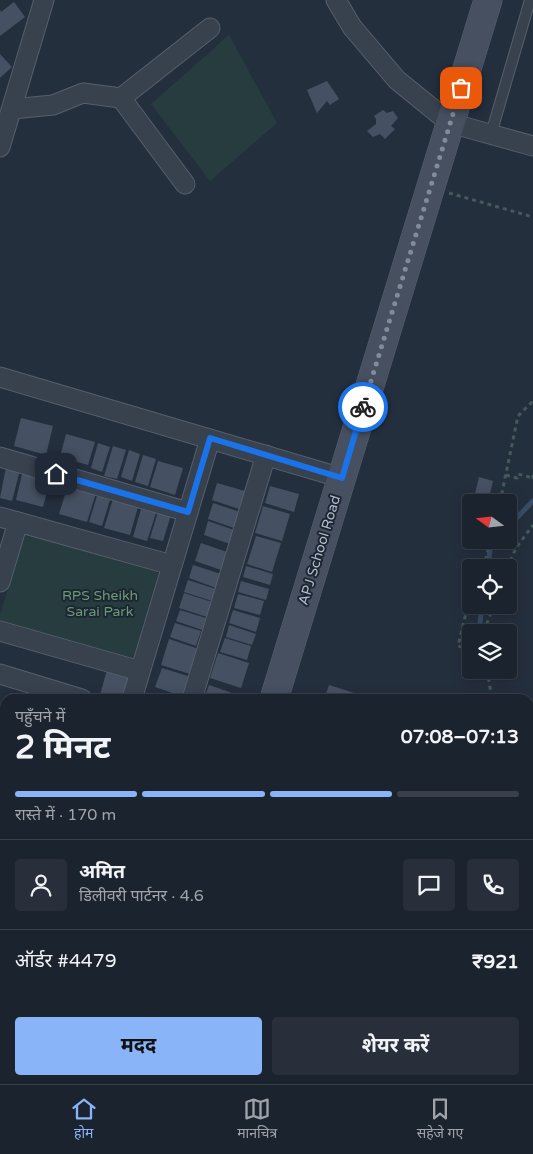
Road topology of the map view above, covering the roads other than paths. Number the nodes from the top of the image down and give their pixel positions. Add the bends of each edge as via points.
1 (44, 0) edge
2 (336, 0) edge
3 (488, 0) edge
4 (530, 0) edge
5 (210, 28) dead end
6 (121, 98) junction
7 (12, 109) junction
8 (450, 123) junction
9 (491, 134) junction
10 (533, 146) edge
11 (0, 147) edge
12 (184, 184) dead end
13 (0, 377) edge
14 (210, 438) junction
15 (266, 455) junction
16 (0, 458) edge
17 (342, 478) junction
18 (188, 512) junction
19 (9, 519) edge
20 (172, 565) junction
21 (0, 582) edge
22 (0, 631) edge
23 (140, 671) junction
24 (0, 674) edge
25 (66, 694) edge
26 (133, 694) edge
27 (194, 694) edge
28 (276, 694) edge

1 - 7 street
2 - 8 street via 352,26 397,80
3 - 8 street, APJ School Road
4 - 9 lane
5 - 6 street
6 - 7 street via 83,93 53,105
6 - 12 street
7 - 11 street
8 - 9 street
8 - 17 street, APJ School Road
9 - 10 street
13 - 14 street
14 - 15 street
14 - 18 street
15 - 17 street
15 - 27 street
16 - 18 street
17 - 28 street, APJ School Road
18 - 20 street
19 - 20 street
19 - 21 street
20 - 23 street
22 - 23 street
23 - 26 street
24 - 25 street

